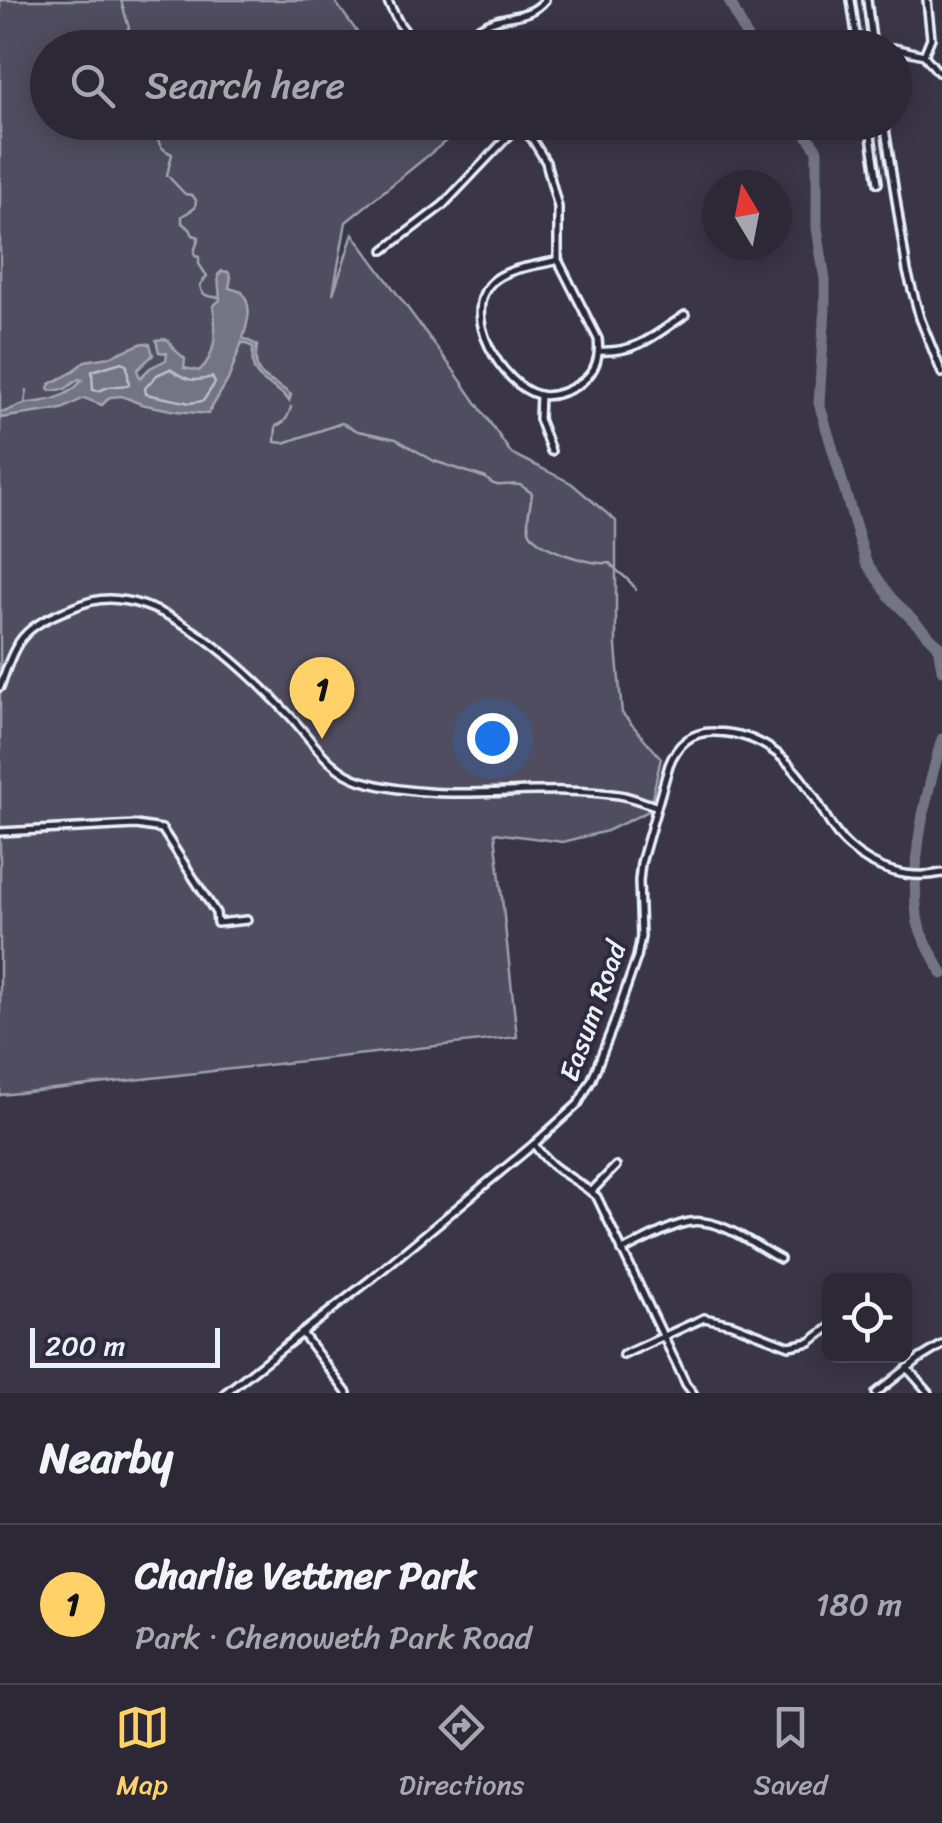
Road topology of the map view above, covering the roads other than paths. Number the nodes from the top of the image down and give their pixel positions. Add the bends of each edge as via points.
1 (387, 0) edge
2 (545, 0) edge
3 (851, 0) edge
4 (866, 0) edge
5 (927, 0) edge
6 (404, 30) edge
7 (477, 30) edge
8 (855, 30) edge
9 (870, 30) edge
10 (912, 52) edge
11 (924, 55) junction
12 (942, 70) edge
13 (503, 140) edge
14 (531, 140) edge
15 (872, 140) edge
16 (887, 140) edge
17 (878, 183) dead end
18 (384, 250) dead end
19 (558, 260) junction
20 (685, 316) dead end
21 (598, 352) junction
22 (942, 373) edge
23 (540, 395) junction
24 (551, 451) dead end
25 (0, 687) edge
26 (656, 807) junction
27 (0, 832) edge
28 (942, 874) edge
29 (246, 920) dead end
30 (534, 1144) junction
31 (616, 1166) dead end
32 (591, 1192) junction
33 (622, 1250) junction
34 (780, 1259) dead end
35 (822, 1332) edge
36 (302, 1333) junction
37 (663, 1336) junction
38 (942, 1345) edge
39 (623, 1354) dead end
40 (907, 1368) junction
41 (224, 1393) edge
42 (346, 1393) edge
43 (694, 1393) edge
44 (876, 1393) edge
45 (929, 1393) edge

1 - 6 street
2 - 7 street via 526,15
3 - 8 street
4 - 9 street
5 - 11 street via 931,38
10 - 11 street
11 - 12 street
13 - 18 street via 453,195
14 - 19 street via 550,170
15 - 17 street
16 - 22 street via 907,271
19 - 21 street via 598,339
19 - 23 street via 502,276 481,303 494,357
20 - 21 street via 640,345
21 - 23 street via 580,384
23 - 24 street via 539,420
25 - 26 street via 18,640 39,624 88,602 124,601 192,630 356,780 475,794 586,791
26 - 28 street, Easum Road via 672,756 685,740 712,731 738,735 788,761 848,847 910,876
26 - 30 street, Easum Road via 639,881 639,946 622,1002 586,1093
27 - 29 street via 136,824 162,829 217,923
30 - 32 street via 554,1169
30 - 36 street, Easum Road
31 - 32 street
32 - 33 street
33 - 34 street via 697,1222 720,1226
33 - 37 street
35 - 37 street via 794,1346 704,1318
36 - 41 street, Easum Road
36 - 42 street
37 - 39 street
37 - 43 street
38 - 40 street
40 - 44 street
40 - 45 street

